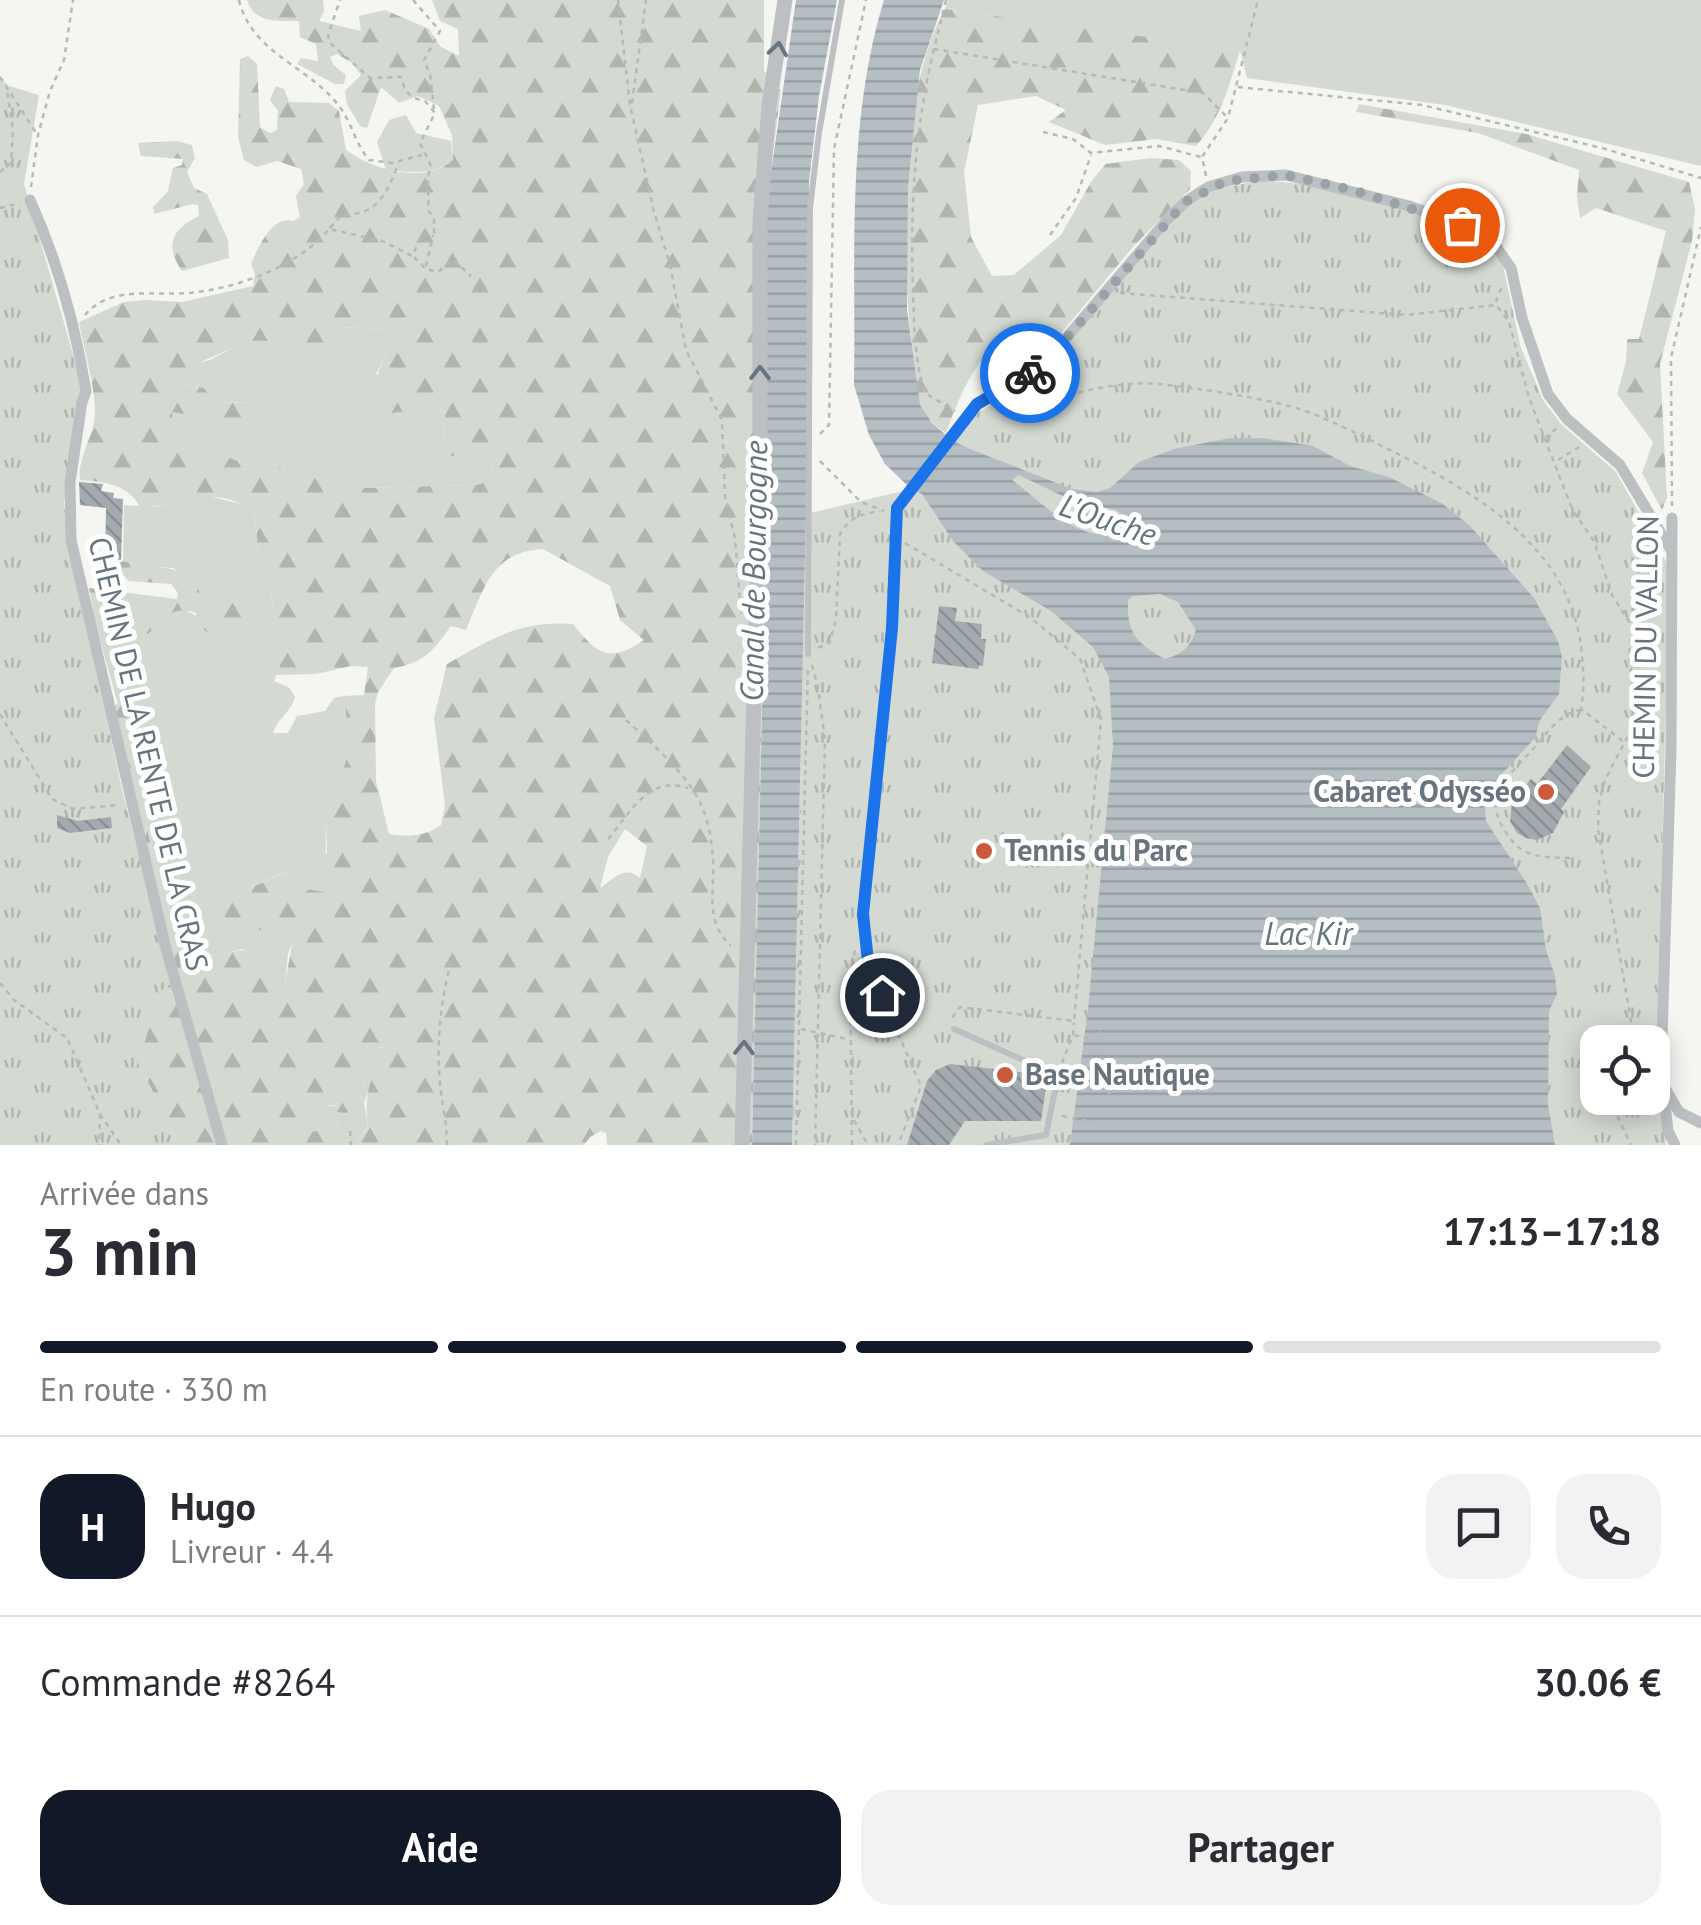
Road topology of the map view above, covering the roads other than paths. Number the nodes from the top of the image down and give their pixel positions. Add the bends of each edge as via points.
1 (785, 0) edge
2 (842, 0) edge
3 (30, 200) road end
4 (962, 424) joint
5 (1672, 518) road end
6 (1672, 550) junction
7 (808, 654) road end
8 (882, 995) road end
9 (1662, 1025) edge
10 (951, 1028) road end
11 (1670, 1098) edge
12 (1666, 1115) edge
13 (1701, 1123) edge
14 (222, 1145) edge
15 (742, 1145) edge
16 (986, 1145) edge
17 (1675, 1145) edge

15 -> 1 street via 760,220
2 - 7 lane via 810,208
3 - 14 street, CHEMIN DE LA RENTE DE LA CRAS via 74,317 86,391 70,482 71,540 165,945
4 - 6 street via 977,404 1050,357 1185,202 1208,187 1286,175 1409,206 1480,234 1497,248 1511,268 1548,394 1566,419 1620,465
4 - 8 lane via 897,508 892,628 863,914 869,971
5 - 6 street, CHEMIN DU VALLON
6 - 9 street, CHEMIN DU VALLON
10 - 16 lane via 1056,1071 1046,1135
11 - 13 street, CHEMIN DU VALLON via 1679,1112
12 - 17 street, CHEMIN DU VALLON

